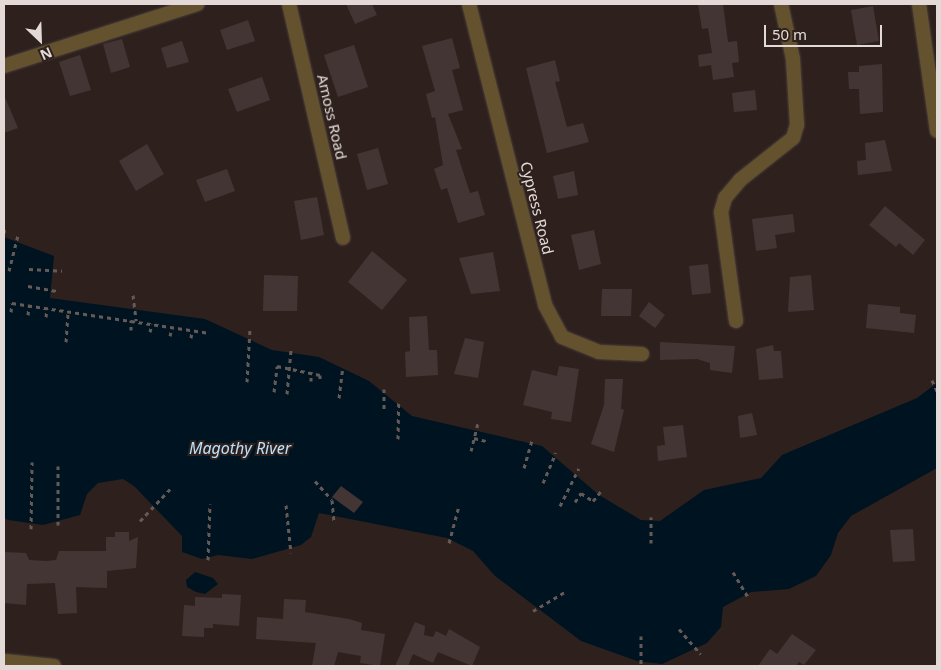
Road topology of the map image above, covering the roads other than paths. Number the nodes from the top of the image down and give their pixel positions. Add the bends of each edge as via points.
1 (197, 4) edge
2 (289, 4) edge
3 (469, 4) edge
4 (781, 4) edge
5 (919, 4) edge
6 (4, 66) edge
7 (937, 131) edge
8 (343, 238) dead end
9 (736, 320) dead end
10 (642, 354) dead end
11 (4, 661) edge
12 (54, 666) edge

1 - 6 street
2 - 8 street, Amoss Road
3 - 10 street, Cypress Road via 544,304 562,337 599,352
4 - 9 street via 794,69 797,125 793,138 740,180 725,198 721,212
5 - 7 street
11 - 12 street

